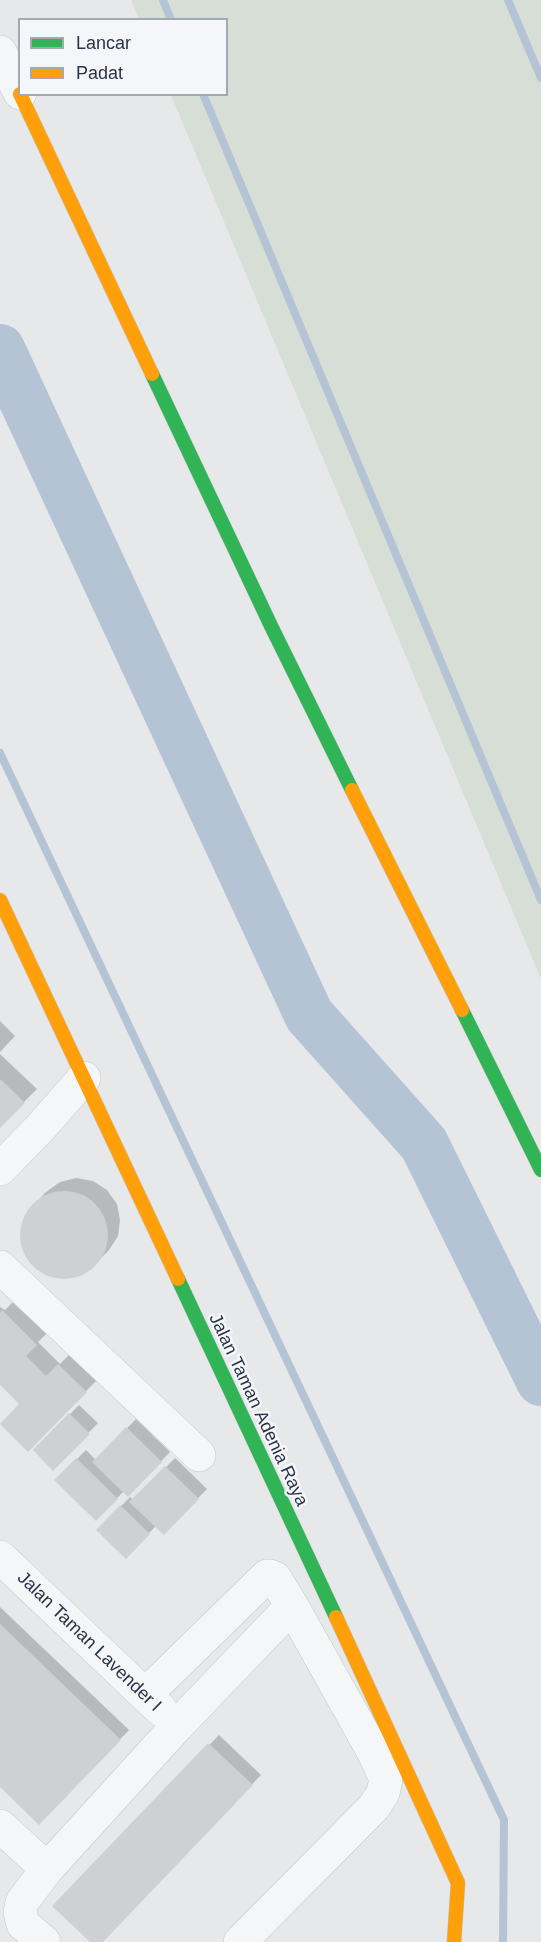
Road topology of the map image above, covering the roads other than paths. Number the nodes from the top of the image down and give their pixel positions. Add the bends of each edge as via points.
1 (0, 52) edge
2 (18, 90) edge
3 (21, 96) edge
4 (0, 900) edge
5 (84, 1078) junction
6 (0, 1169) edge
7 (541, 1170) edge
8 (0, 1267) edge
9 (199, 1455) dead end
10 (0, 1557) edge
11 (292, 1606) junction
12 (145, 1695) junction
13 (177, 1726) junction
14 (0, 1826) edge
15 (47, 1869) junction
16 (34, 1933) edge
17 (240, 1942) edge
18 (454, 1942) edge

1 - 2 street
3 - 7 street via 277,639
4 - 5 street, Jalan Taman Adenia Raya
5 - 6 street
5 - 18 street, Jalan Taman Adenia Raya via 458,1883
8 - 9 street
10 - 12 street, Jalan Taman Lavender I
11 - 12 street via 275,1578 267,1576
11 - 13 street
11 - 17 street via 386,1779 374,1807
12 - 13 street, Jalan Taman Lavender I
13 - 15 street
14 - 15 street
15 - 16 street via 22,1902 20,1912

